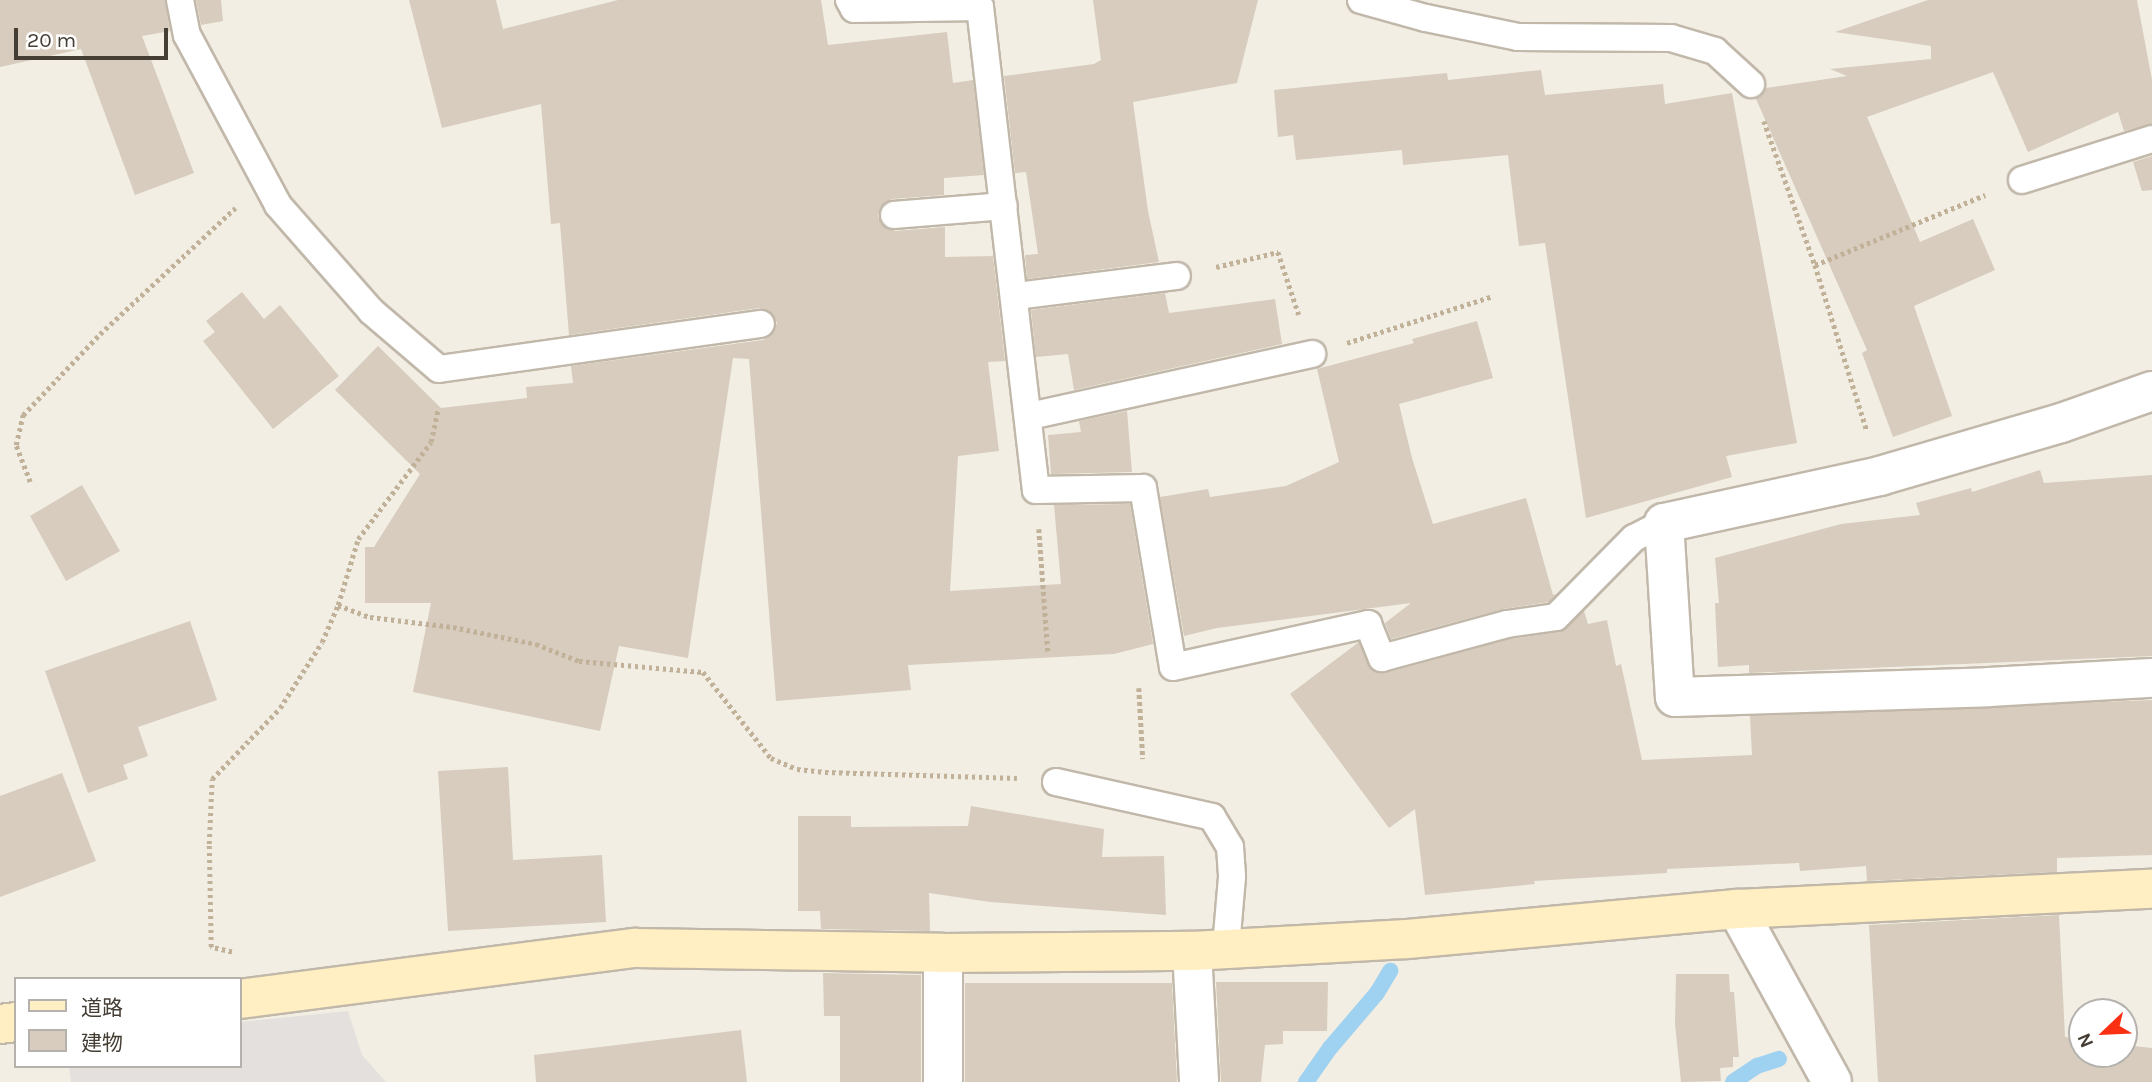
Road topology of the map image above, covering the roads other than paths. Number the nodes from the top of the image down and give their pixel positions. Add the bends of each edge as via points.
1 (180, 0) edge
2 (849, 0) edge
3 (1361, 0) edge
4 (1751, 84) road end
5 (2152, 139) edge
6 (2022, 180) road end
7 (1004, 206) junction
8 (894, 215) dead end
9 (1177, 276) road end
10 (1016, 296) junction
11 (761, 324) dead end
12 (1312, 354) road end
13 (2152, 391) edge
14 (1030, 416) junction
15 (1664, 523) junction
16 (2152, 678) edge
17 (1056, 782) road end
18 (2152, 889) edge
19 (1737, 909) junction
20 (1209, 949) junction
21 (943, 953) junction
22 (242, 999) edge
23 (943, 1082) edge
24 (1199, 1082) edge
25 (1832, 1082) edge

1 - 11 lane via 187,35 278,205 370,311 439,369
2 - 7 lane via 854,9 980,7
3 - 4 lane via 1518,37 1671,38 1715,51
5 - 6 lane
7 - 8 lane
7 - 10 lane
9 - 10 lane
10 - 14 lane
12 - 14 lane
13 - 15 street via 1880,476
14 - 15 lane via 1037,490 1143,488 1173,667 1368,624 1382,658 1507,624 1556,617 1634,538
15 - 16 street via 1675,697
17 - 20 lane via 1212,817 1230,848 1232,877
18 - 19 street
19 - 20 street via 1407,939
19 - 25 street
20 - 21 street
20 - 24 street
21 - 22 street via 635,948
21 - 23 street

